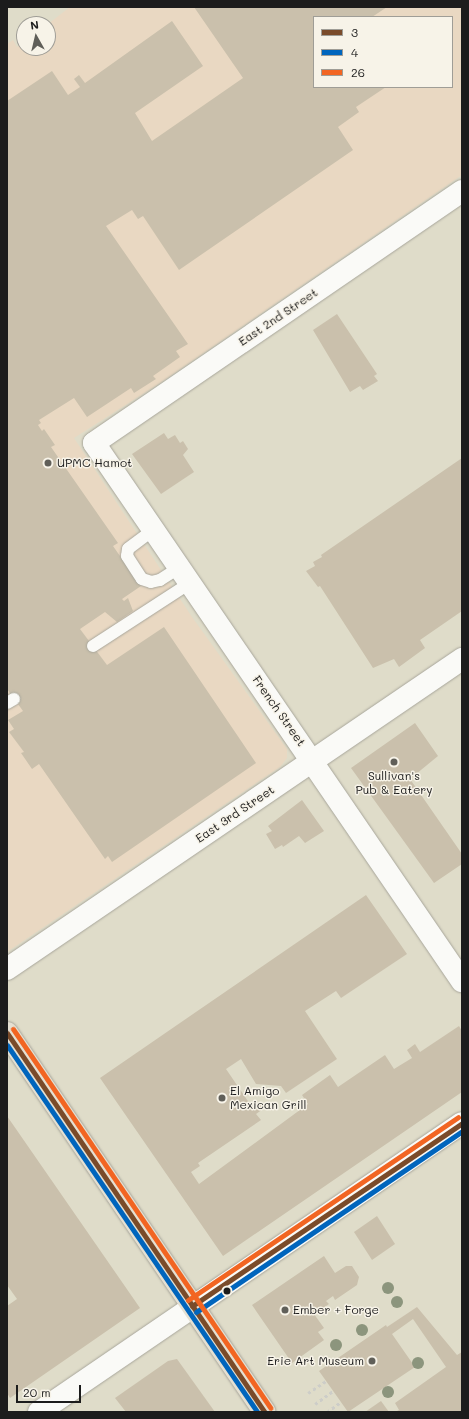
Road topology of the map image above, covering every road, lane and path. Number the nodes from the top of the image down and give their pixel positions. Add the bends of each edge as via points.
1 (462, 191) edge
2 (94, 443) joint
3 (154, 530) junction
4 (185, 575) junction
5 (93, 646) dead end
6 (462, 659) edge
7 (313, 761) junction
8 (7, 969) edge
9 (462, 981) edge
10 (7, 1033) edge
11 (462, 1123) edge
12 (192, 1306) junction
13 (326, 1381) dead end
14 (333, 1391) dead end
15 (308, 1393) dead end
16 (341, 1402) dead end
17 (315, 1404) dead end
18 (39, 1412) edge
19 (265, 1412) edge
20 (327, 1412) edge

1 - 2 street, East 2nd Street
2 - 3 street, French Street
3 - 4 street, French Street
3 - 4 lane via 128,549 127,556 142,579 151,582
4 - 5 lane
4 - 7 street, French Street
6 - 7 street, East 3rd Street
7 - 8 street, East 3rd Street
7 - 9 street, French Street
10 - 12 main road
11 - 12 street
12 - 18 street
12 - 19 main road
13 - 15 path
14 - 17 path
16 - 20 path

